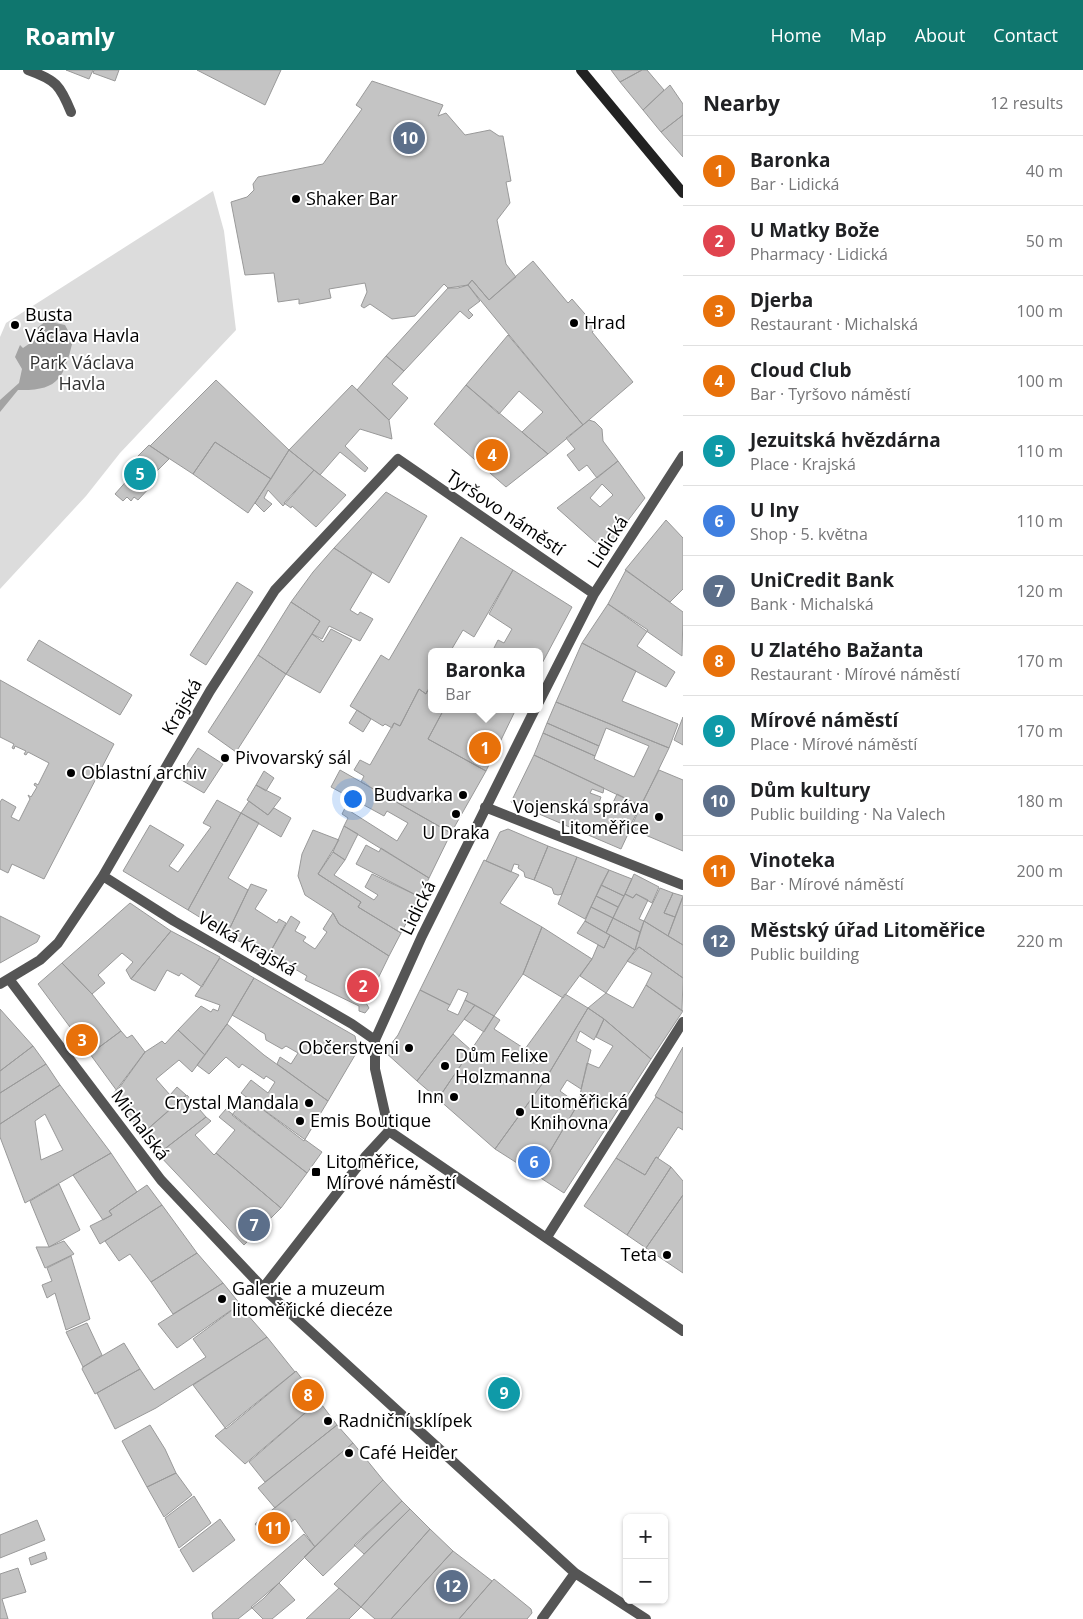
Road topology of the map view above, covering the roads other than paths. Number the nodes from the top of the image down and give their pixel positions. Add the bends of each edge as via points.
1 (28, 70) edge
2 (581, 70) edge
3 (71, 112) dead end
4 (683, 193) edge
5 (683, 456) edge
6 (398, 459) joint
7 (594, 594) junction
8 (543, 694) edge
9 (533, 713) edge
10 (485, 807) junction
11 (103, 876) junction
12 (683, 885) edge
13 (5, 981) edge
14 (683, 1022) edge
15 (375, 1040) junction
16 (389, 1131) junction
17 (547, 1237) junction
18 (263, 1288) junction
19 (683, 1331) edge
20 (575, 1573) junction
21 (542, 1619) edge
22 (646, 1619) edge

1 - 3 street via 50,78 63,92
2 - 4 main road
5 - 7 street, Lidická
6 - 7 street, Tyršovo náměstí
6 - 11 street, Krajská via 276,590 210,691
7 - 8 street, Lidická
9 - 10 street, Lidická
10 - 12 street
10 - 15 street, Lidická
11 - 13 street, Krajská via 58,942 40,960
11 - 15 street, Velká Krajská
13 - 18 street, Michalská via 161,1180
14 - 17 street
15 - 16 street, Lidická via 376,1069
16 - 17 street
16 - 18 street via 364,1157
17 - 19 street
18 - 20 street, Michalská
20 - 21 street
20 - 22 street, Michalská

